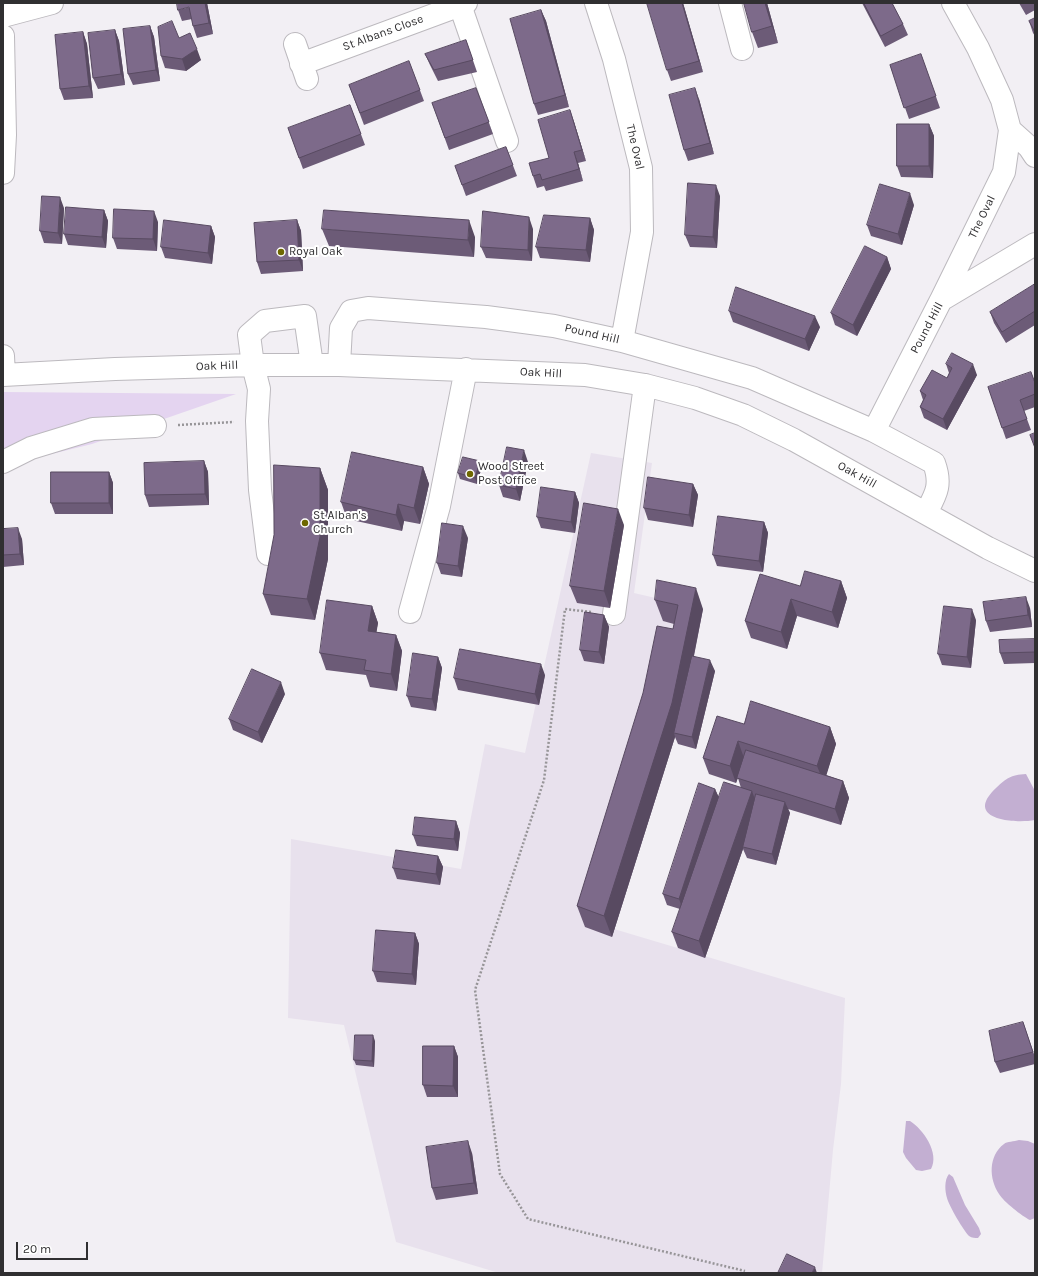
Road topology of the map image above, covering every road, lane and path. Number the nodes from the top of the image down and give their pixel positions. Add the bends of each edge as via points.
1 (52, 3) edge
2 (596, 3) edge
3 (730, 3) edge
4 (953, 3) edge
5 (463, 4) edge
6 (3, 16) edge
7 (3, 36) edge
8 (742, 49) dead end
9 (301, 62) dead end
10 (1010, 130) junction
11 (4, 135) edge
12 (507, 141) dead end
13 (1035, 156) edge
14 (3, 173) edge
15 (1035, 244) edge
16 (941, 300) junction
17 (622, 341) junction
18 (3, 356) edge
19 (253, 365) junction
20 (312, 365) junction
21 (339, 365) junction
22 (466, 369) junction
23 (3, 375) edge
24 (645, 385) junction
25 (257, 421) junction
26 (155, 426) joint
27 (874, 431) junction
28 (3, 462) edge
29 (926, 513) junction
30 (268, 554) dead end
31 (1035, 571) edge
32 (410, 612) dead end
33 (614, 614) joint
34 (745, 1271) dead end

1 - 6 street
2 - 17 street, The Oval via 614,59 642,168 642,232
3 - 8 street
4 - 10 street, The Oval via 978,48 1002,100
5 - 9 street, St Albans Close
5 - 12 street
7 - 11 street
10 - 13 street
10 - 16 street, The Oval via 1004,172
11 - 14 street
15 - 16 street, Pound Hill
16 - 27 street, Pound Hill
17 - 21 street, Pound Hill via 554,326 486,317 368,308 351,311 341,328
17 - 27 street, Pound Hill via 752,378
18 - 23 street
19 - 20 street, Oak Hill
19 - 20 street via 249,335 265,321 305,316
19 - 23 street, Oak Hill
19 - 25 street via 259,389
20 - 21 street, Oak Hill
21 - 22 street, Oak Hill
22 - 24 street, Oak Hill via 585,375
22 - 32 street via 439,506
24 - 29 street, Oak Hill via 695,398 744,415
24 - 33 street
25 - 26 path
25 - 30 street via 260,490
26 - 28 street via 93,429 31,448
27 - 29 street, Pound Hill via 934,463 939,480 938,491
29 - 31 street, Oak Hill
33 - 34 path via 565,609 544,780 475,990 500,1174 528,1219

